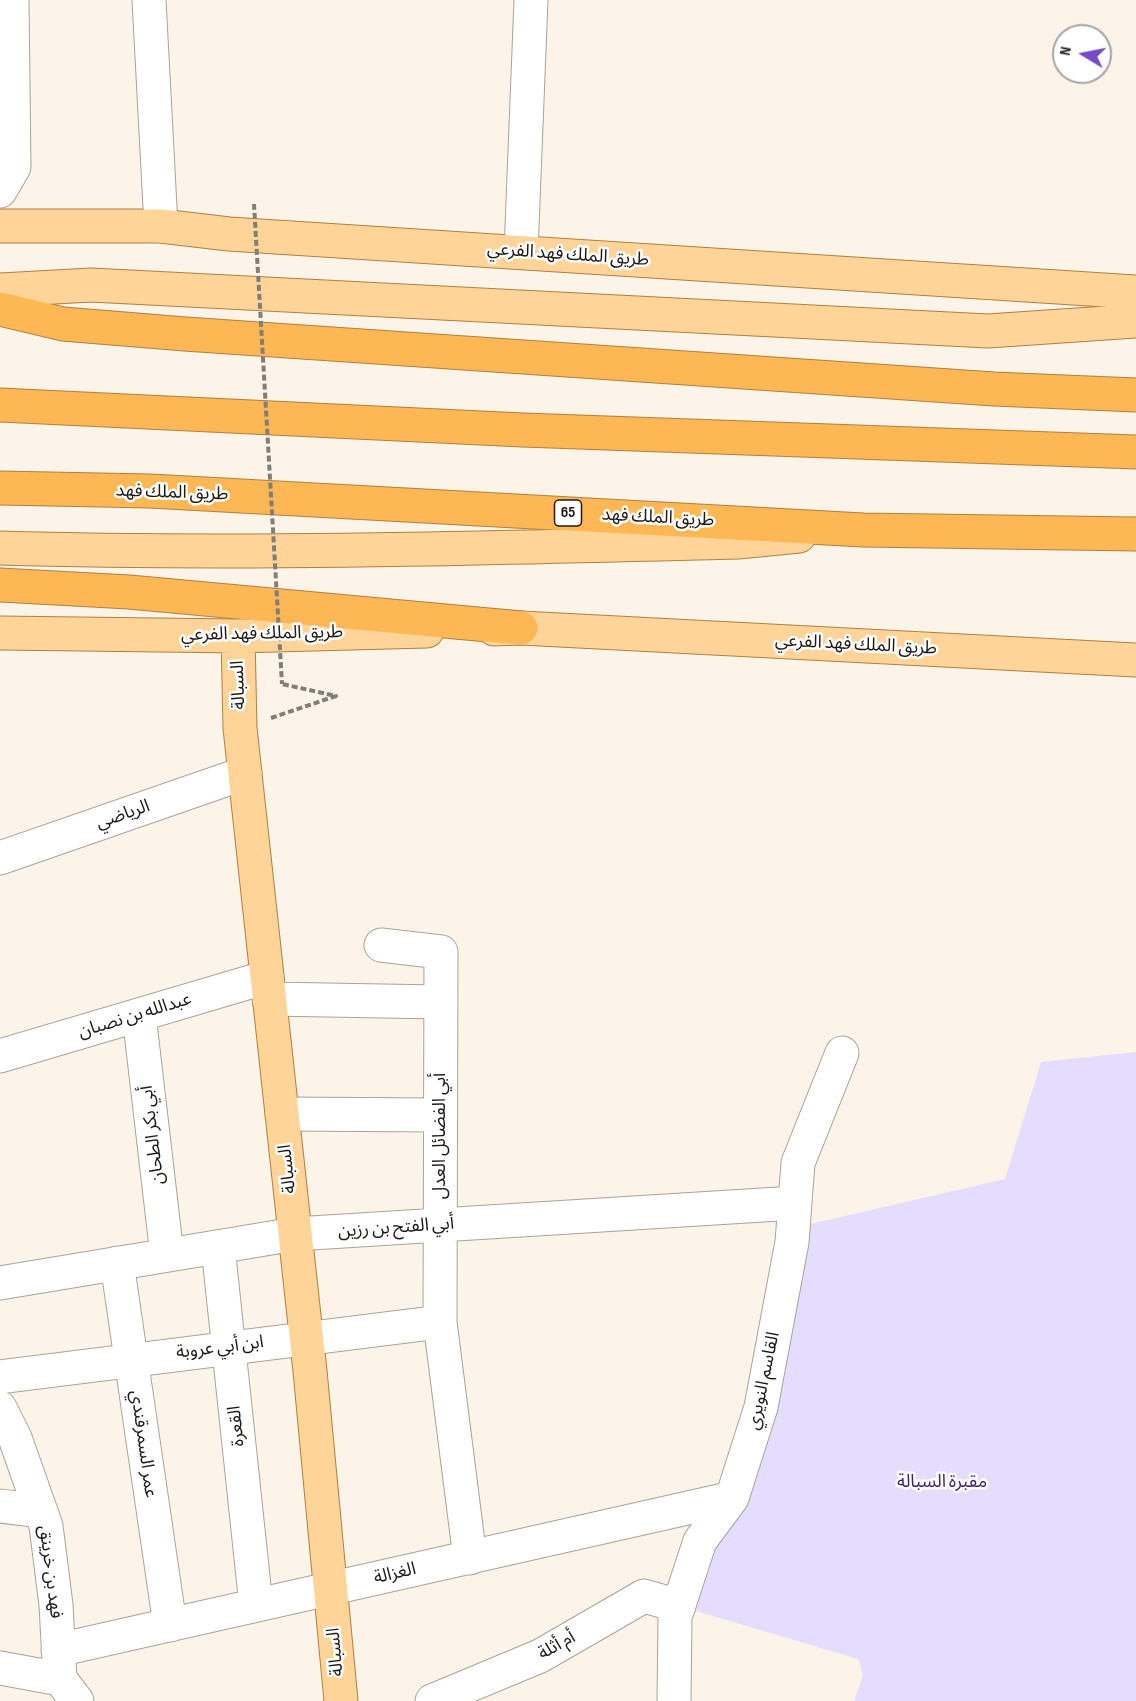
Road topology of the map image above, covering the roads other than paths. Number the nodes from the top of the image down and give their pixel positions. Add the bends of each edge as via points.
1 (12, 0) edge
2 (150, 0) edge
3 (531, 0) edge
4 (0, 191) edge
5 (0, 226) edge
6 (161, 226) junction
7 (521, 252) junction
8 (0, 290) edge
9 (1136, 292) edge
10 (0, 309) edge
11 (1136, 321) edge
12 (1136, 395) edge
13 (0, 405) edge
14 (1136, 452) edge
15 (0, 488) edge
16 (863, 530) junction
17 (1136, 534) edge
18 (0, 548) edge
19 (0, 585) edge
20 (521, 628) junction
21 (0, 633) edge
22 (238, 636) junction
23 (1136, 660) edge
24 (245, 773) junction
25 (0, 858) edge
26 (381, 945) dead end
27 (268, 988) junction
28 (440, 1002) junction
29 (139, 1015) junction
30 (1, 1051) edge
31 (842, 1053) dead end
32 (282, 1114) junction
33 (440, 1115) junction
34 (795, 1203) junction
35 (440, 1226) junction
36 (295, 1234) junction
37 (218, 1247) junction
38 (168, 1255) junction
39 (117, 1263) junction
40 (0, 1283) edge
41 (440, 1322) junction
42 (306, 1338) junction
43 (228, 1347) junction
44 (131, 1360) junction
45 (0, 1377) edge
46 (0, 1408) edge
47 (732, 1498) junction
48 (0, 1506) edge
49 (41, 1511) junction
50 (470, 1558) junction
51 (330, 1589) junction
52 (256, 1605) junction
53 (679, 1606) junction
54 (170, 1624) junction
55 (0, 1668) edge
56 (65, 1677) edge
57 (341, 1701) edge
58 (432, 1701) edge
59 (674, 1701) edge

1 - 4 street via 14,167
2 - 6 street
3 - 7 street
5 - 6 main road, طريق الملك فهد الفرعي
6 - 7 main road, طريق الملك فهد الفرعي via 229,234
7 - 9 main road, طريق الملك فهد الفرعي
8 - 11 main road via 91,285 988,331
10 - 12 highway via 63,324 185,334 994,389
13 - 14 highway via 523,430
15 - 16 highway, طريق الملك فهد / 65 via 150,490
16 - 17 highway, طريق الملك فهد / 65
16 - 18 main road via 738,542 357,551
19 - 20 highway via 129,592
20 - 22 main road, طريق الملك فهد الفرعي
20 - 23 main road, طريق الملك فهد الفرعي
21 - 22 main road, طريق الملك فهد الفرعي
22 - 24 main road, السبالة
24 - 25 street, الرياضي
24 - 27 main road, السبالة
26 - 28 street, أبي الفضائل العدل via 441,952
27 - 28 street, عبدالله بن نصبان
27 - 29 street, عبدالله بن نصبان
27 - 32 main road, السبالة
28 - 33 street, أبي الفضائل العدل
29 - 30 street, عبدالله بن نصبان
29 - 38 street, أبي بكر الطحان
31 - 34 street, القاسم النويري via 798,1163
32 - 33 street
32 - 36 main road, السبالة
33 - 35 street, أبي الفضائل العدل
34 - 35 street, أبي الفتح بن رزين
34 - 47 street, القاسم النويري via 792,1242 761,1407
35 - 36 street, أبي الفتح بن رزين
35 - 41 street, أبي الفضائل العدل
36 - 37 street, أبي الفتح بن رزين
36 - 42 main road, السبالة
37 - 38 street, أبي الفتح بن رزين
37 - 43 street, القعرة
38 - 39 street, أبي الفتح بن رزين
39 - 40 street, أبي الفتح بن رزين
39 - 44 street, عمر السمرقندي
41 - 42 street, ابن أبي عروبة
41 - 50 street, أبي الفضائل العدل
42 - 43 street, ابن أبي عروبة
42 - 51 main road, السبالة
43 - 44 street, ابن أبي عروبة
43 - 52 street, القعرة
44 - 45 street, ابن أبي عروبة
44 - 54 street, عمر السمرقندي
46 - 49 street, فهد بن خرينق
47 - 50 street, الغزالة
47 - 53 street, القاسم النويري via 700,1541
48 - 49 street
49 - 56 street, فهد بن خرينق
50 - 51 street, الغزالة
51 - 52 street, الغزالة
51 - 57 main road, السبالة
52 - 54 street, الغزالة
53 - 58 street, أم أثلة via 644,1596 540,1656
53 - 59 street, القاسم النويري via 675,1617
54 - 56 street, الغزالة
55 - 56 street, الغزالة

